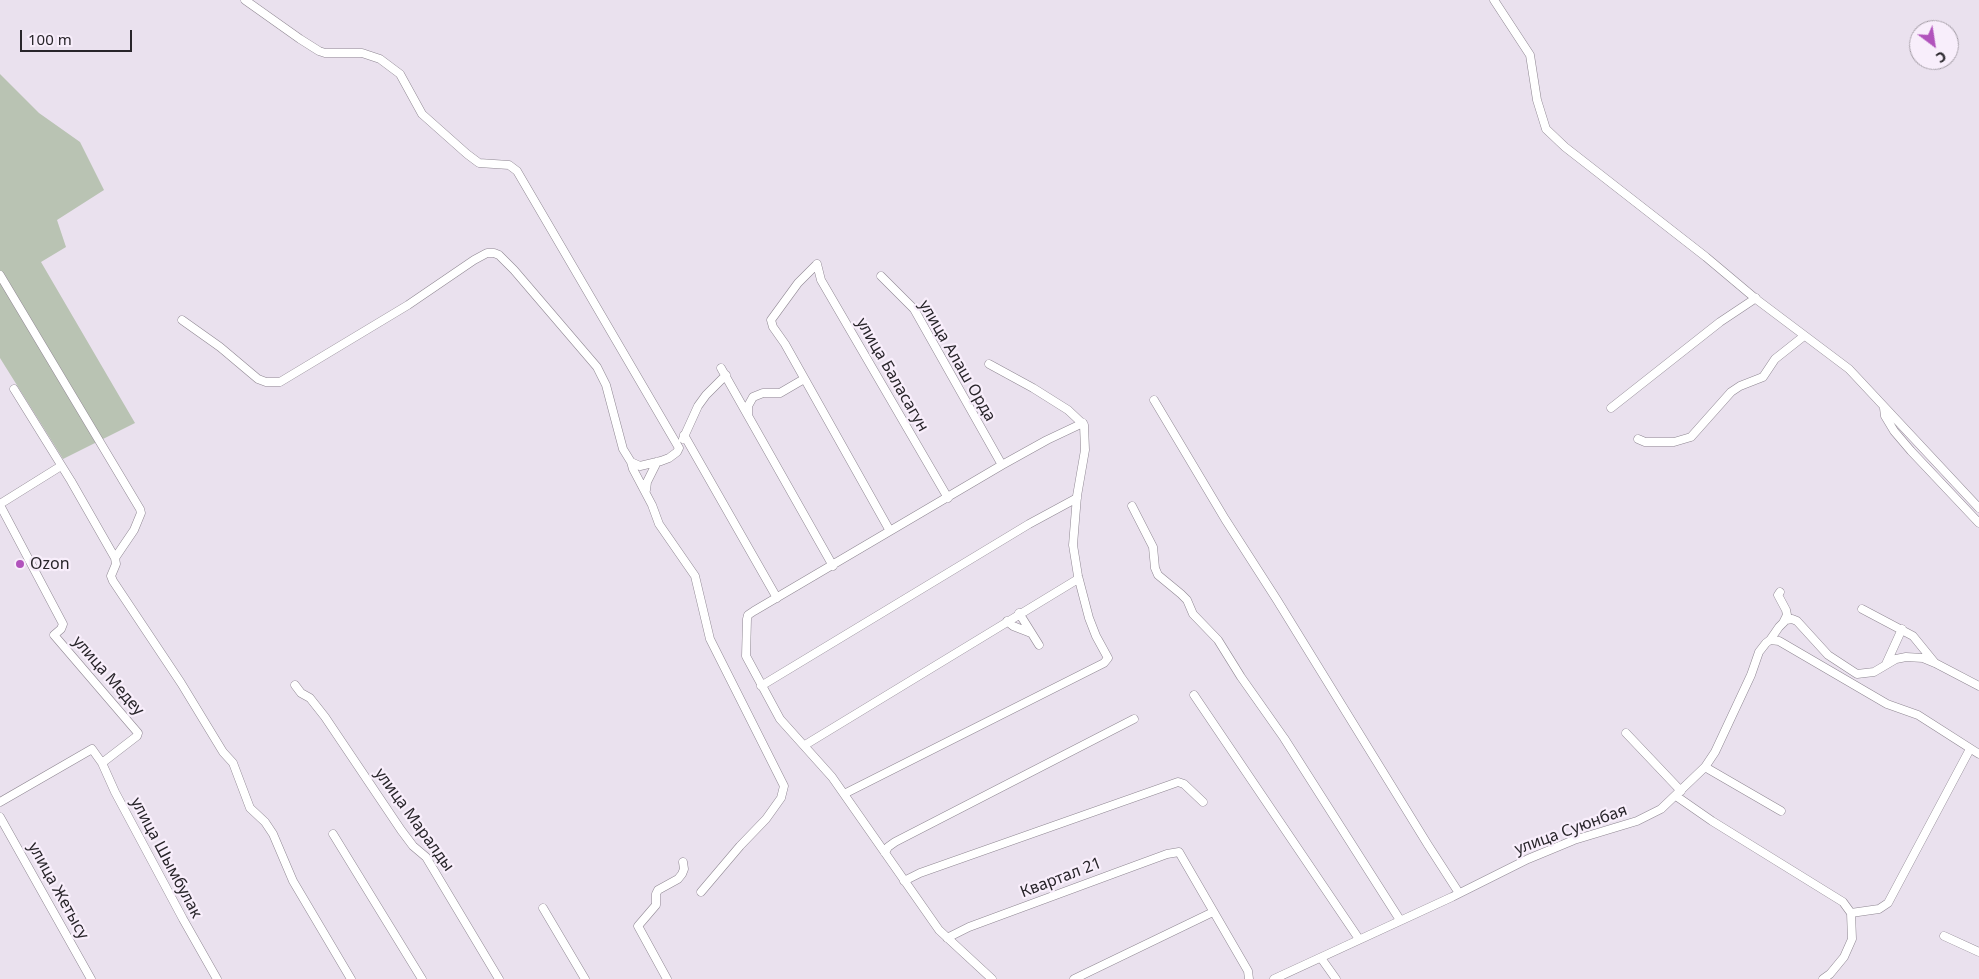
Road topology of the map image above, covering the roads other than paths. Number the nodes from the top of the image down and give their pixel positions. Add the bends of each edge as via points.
1 (245, 0) edge
2 (1494, 0) edge
3 (0, 275) edge
4 (881, 276) dead end
5 (1756, 298) junction
6 (182, 320) dead end
7 (1804, 336) junction
8 (989, 364) dead end
9 (804, 379) junction
10 (14, 389) dead end
11 (1154, 400) dead end
12 (1884, 407) junction
13 (1611, 408) dead end
14 (748, 415) junction
15 (1083, 423) junction
16 (684, 435) junction
17 (1638, 439) dead end
18 (679, 448) junction
19 (631, 462) junction
20 (657, 462) junction
21 (61, 466) junction
22 (1002, 466) junction
23 (646, 491) junction
24 (948, 498) junction
25 (1077, 498) junction
26 (0, 505) edge
27 (1132, 506) dead end
28 (1979, 508) edge
29 (1979, 523) edge
30 (890, 531) junction
31 (114, 558) junction
32 (833, 566) junction
33 (1078, 578) junction
34 (1780, 592) dead end
35 (777, 598) junction
36 (1862, 609) dead end
37 (1019, 613) junction
38 (1007, 621) junction
39 (1783, 623) junction
40 (1902, 629) junction
41 (1031, 633) junction
42 (1770, 640) junction
43 (1039, 646) dead end
44 (1935, 663) junction
45 (1884, 666) junction
46 (295, 685) dead end
47 (761, 686) junction
48 (1979, 686) edge
49 (1194, 695) dead end
50 (1134, 719) dead end
51 (1626, 733) dead end
52 (805, 745) junction
53 (1970, 749) junction
54 (1979, 754) edge
55 (102, 763) junction
56 (1705, 767) junction
57 (1678, 793) junction
58 (844, 794) junction
59 (0, 802) edge
60 (1203, 802) dead end
61 (1781, 811) dead end
62 (0, 817) edge
63 (333, 834) dead end
64 (885, 853) junction
65 (683, 862) dead end
66 (904, 881) junction
67 (701, 892) dead end
68 (1459, 893) junction
69 (543, 908) dead end
70 (1213, 912) junction
71 (1851, 913) junction
72 (1400, 920) junction
73 (1944, 936) dead end
74 (947, 938) junction
75 (1359, 939) junction
76 (1979, 952) edge
77 (1321, 958) junction
78 (91, 979) edge
79 (217, 979) edge
80 (351, 979) edge
81 (422, 979) edge
82 (499, 979) edge
83 (585, 979) edge
84 (667, 979) edge
85 (992, 979) edge
86 (1074, 979) edge
87 (1248, 979) edge
88 (1274, 979) edge
89 (1336, 979) edge
90 (1823, 979) edge

1 - 18 street via 319,51 362,53 386,63 400,74 422,114 467,154 479,163 509,165 517,171
2 - 5 street via 1530,55 1537,100 1546,128 1565,147
3 - 31 street via 140,509 134,530
4 - 22 street, улица Алаш Орда via 914,310
5 - 7 street
5 - 13 street via 1713,327
6 - 19 street via 258,379 280,382 408,305 474,260 494,253 514,270 598,366 623,449
7 - 12 street via 1849,369
7 - 17 street via 1775,359 1763,377 1731,392 1690,437 1674,442
8 - 15 street via 1033,388
9 - 14 street via 780,393 753,397
9 - 24 street, улица Баласагун via 771,320 798,283 817,264 821,280
9 - 30 street
10 - 21 street
11 - 68 street
12 - 28 street
12 - 29 street via 1885,416 1910,451
14 - 16 street via 724,372 698,406
14 - 32 street
15 - 22 street
15 - 25 street via 1085,450
16 - 18 street
16 - 35 street
18 - 20 street via 670,458
19 - 20 street via 640,466
19 - 23 street
20 - 23 street
21 - 26 street
21 - 31 street
22 - 24 street
23 - 67 street via 659,524 695,576 710,639 784,786 781,798 766,819
24 - 30 street
25 - 33 street via 1073,545
25 - 47 street
26 - 55 street, улица Медеу via 63,624 54,635 136,730 137,736
27 - 72 street via 1153,547 1154,568 1158,575 1187,600 1193,614 1218,640
30 - 32 street
31 - 80 street via 113,580 233,763 250,808 274,834 293,881
32 - 35 street
33 - 37 street
33 - 58 street via 1092,627 1108,658 1106,661
34 - 39 street via 1778,595 1787,615
35 - 47 street via 748,615 747,619 746,656
36 - 40 street
37 - 38 street
37 - 41 street
38 - 41 street
38 - 52 street
39 - 42 street
39 - 45 street via 1792,619 1797,622 1828,654 1857,674 1874,672
40 - 44 street via 1913,636
40 - 45 street
41 - 43 street
42 - 53 street via 1779,641 1888,704 1918,715
42 - 56 street, улица Суюнбая via 1759,652 1715,752
44 - 45 street via 1906,657
44 - 48 street
46 - 82 street, улица Маралды via 325,717 401,830 426,857
47 - 52 street via 780,719
49 - 75 street
50 - 64 street via 895,842
51 - 57 street
52 - 58 street
53 - 54 street
53 - 71 street via 1888,903 1880,909
55 - 59 street, улица Шымбулак via 92,749
55 - 79 street, улица Шымбулак
56 - 57 street, улица Суюнбая
56 - 61 street
57 - 68 street, улица Суюнбая via 1661,809 1637,821 1565,844
57 - 71 street via 1712,820 1843,902
58 - 64 street
60 - 66 street via 1178,782
62 - 78 street, улица Жетысу
63 - 81 street
64 - 66 street
65 - 84 street via 682,874 658,890 656,905 638,926
66 - 74 street
68 - 72 street, улица Суюнбая
69 - 83 street
70 - 74 street, Квартал 21 via 1179,852 969,927
70 - 86 street
70 - 87 street via 1248,971
71 - 90 street via 1850,946
72 - 75 street, улица Суюнбая
73 - 76 street
74 - 85 street
75 - 77 street, улица Суюнбая
77 - 88 street, улица Суюнбая
77 - 89 street

